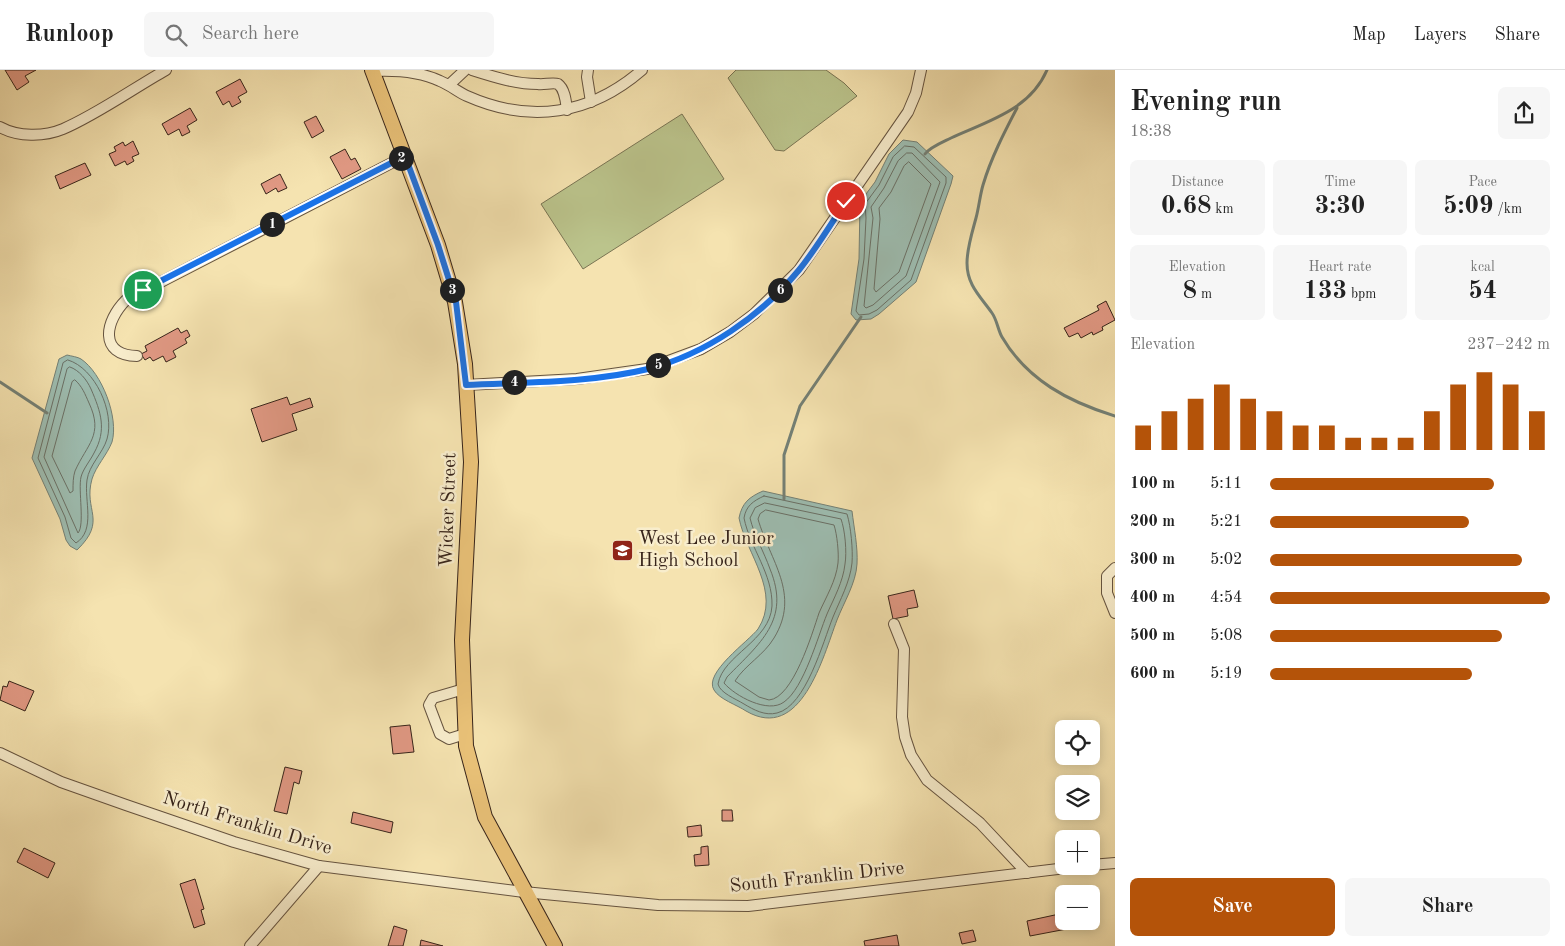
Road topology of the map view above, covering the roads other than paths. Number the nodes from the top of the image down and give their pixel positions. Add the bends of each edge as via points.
1 (166, 70) edge
2 (372, 70) edge
3 (465, 70) edge
4 (472, 70) edge
5 (588, 70) edge
6 (642, 70) edge
7 (921, 70) edge
8 (152, 73) edge
9 (449, 85) junction
10 (591, 102) junction
11 (567, 110) junction
12 (0, 127) edge
13 (405, 156) junction
14 (137, 356) dead end
15 (466, 385) junction
16 (1115, 568) edge
17 (1115, 613) edge
18 (894, 624) dead end
19 (464, 689) junction
20 (466, 734) junction
21 (0, 753) edge
22 (1115, 863) edge
23 (1100, 864) edge
24 (319, 866) junction
25 (1055, 869) edge
26 (1026, 873) junction
27 (524, 892) junction
28 (250, 946) edge
29 (555, 946) edge

1 - 8 street
2 - 9 street via 417,73
2 - 13 main road, Wicker Street
3 - 9 street
4 - 11 street via 530,84 556,83 561,87
5 - 10 street
6 - 10 street via 607,95
7 - 15 street via 908,112 799,270 754,314 730,332 700,349 647,369 577,379
8 - 12 street via 62,130 33,135 10,132
9 - 11 street via 466,96 522,111 546,113
10 - 11 street
13 - 14 street via 126,300 114,315 108,334 116,351 125,356
13 - 15 main road, Wicker Street via 456,302
15 - 19 main road, Wicker Street via 471,462 462,640
16 - 17 street via 1107,576 1106,584
18 - 26 street via 904,648 902,717 911,755 927,780 980,822
19 - 20 main road, Wicker Street
19 - 20 street via 438,695 429,706 434,724 444,737 449,739
20 - 27 main road, Wicker Street via 466,746 485,817
21 - 24 street, North Franklin Drive via 61,782 234,842
22 - 23 street
24 - 27 street, North Franklin Drive
24 - 28 street
25 - 26 street, South Franklin Drive
26 - 27 street, South Franklin Drive via 748,906 658,905
27 - 29 main road, Wicker Street

